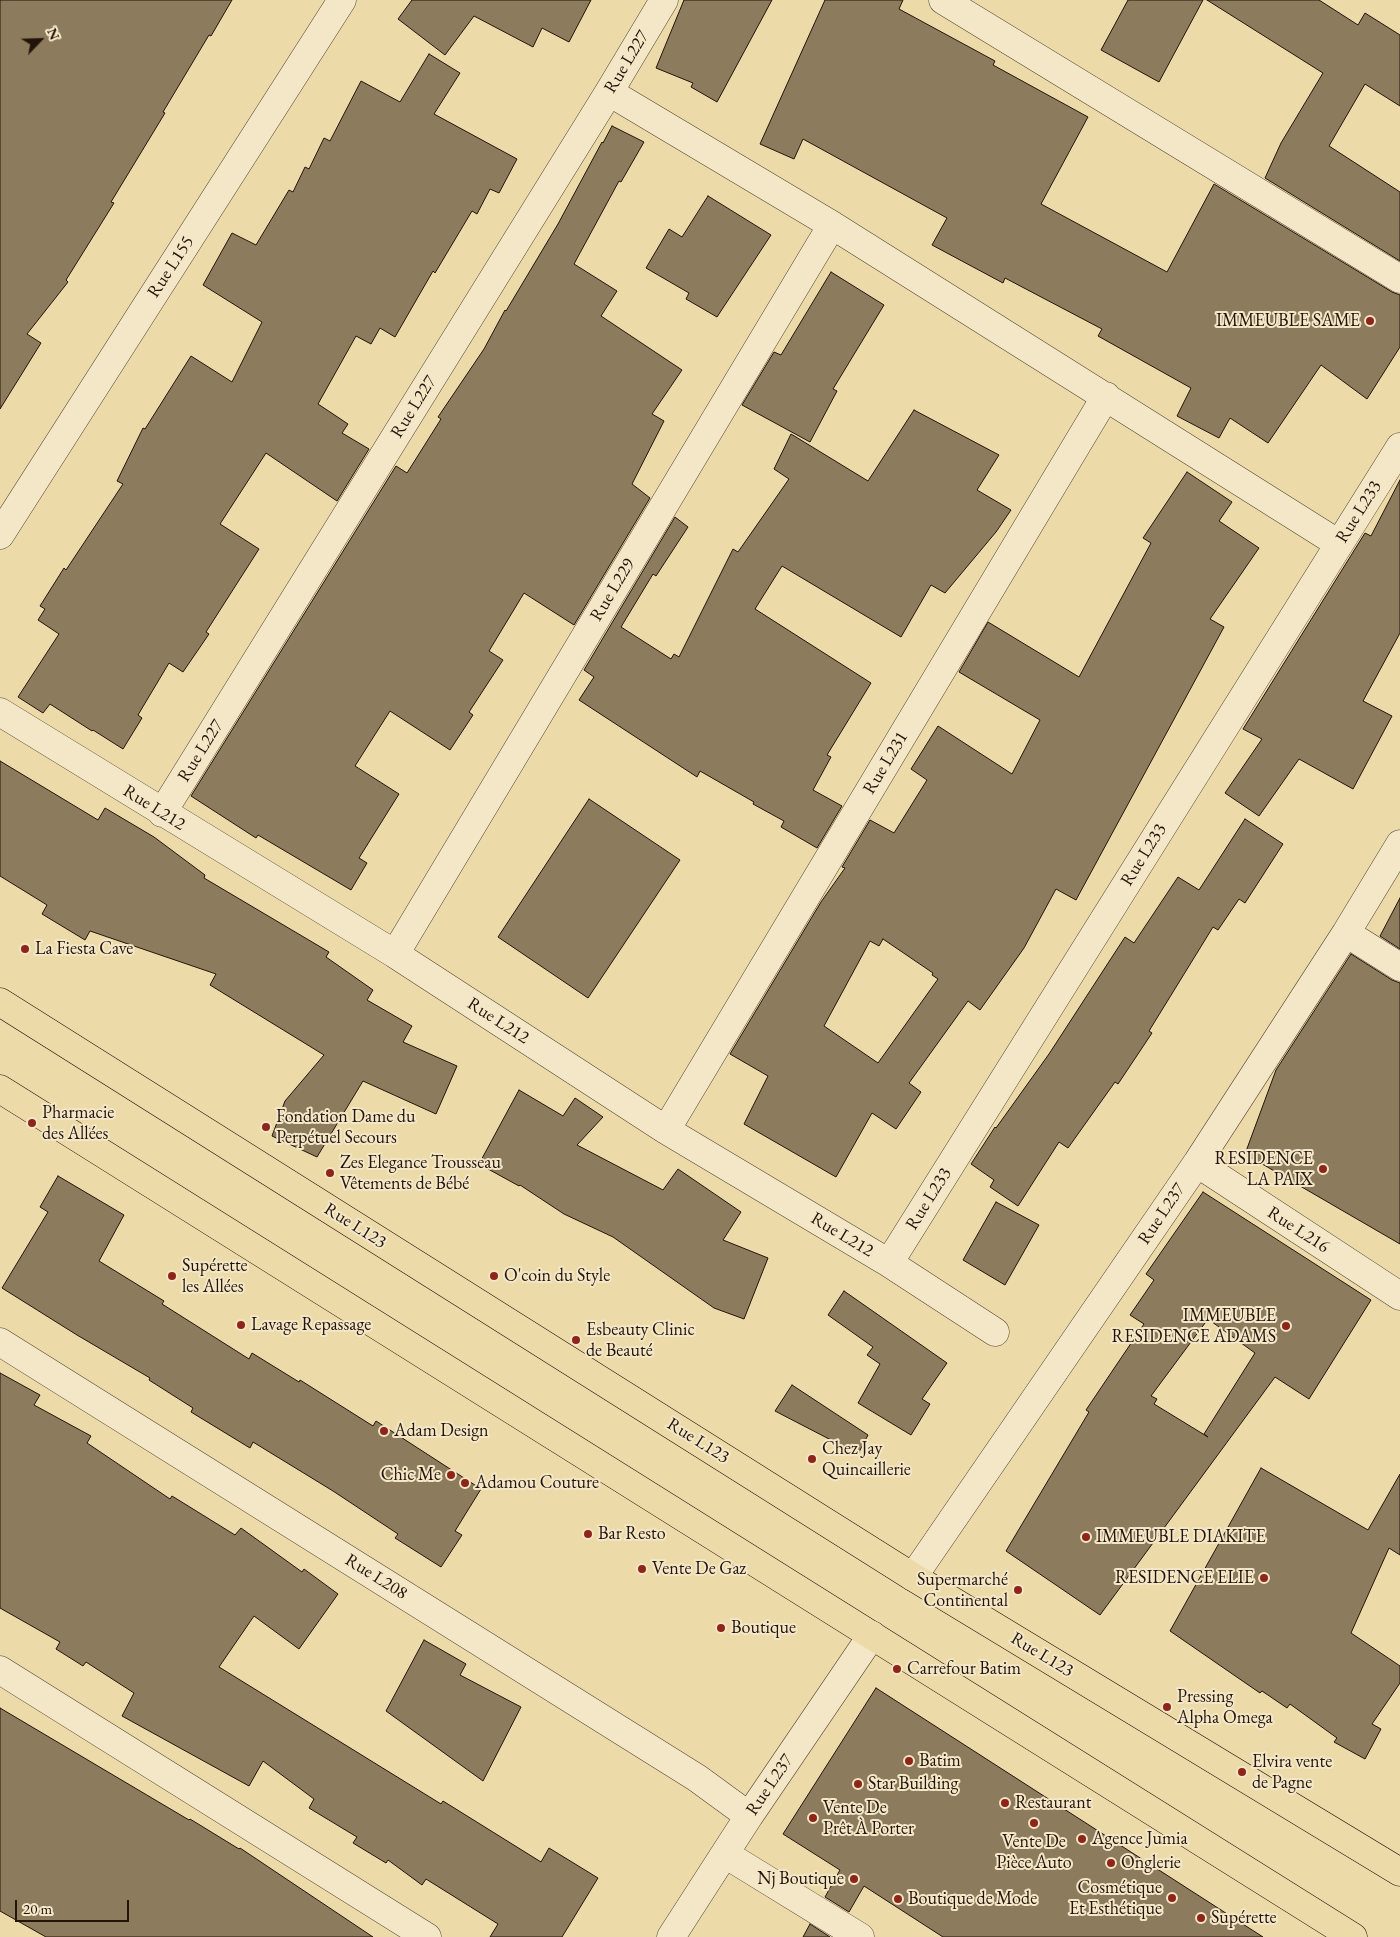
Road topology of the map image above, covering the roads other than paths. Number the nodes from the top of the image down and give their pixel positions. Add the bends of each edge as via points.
1 (342, 0) edge
2 (664, 0) edge
3 (943, 0) edge
4 (609, 92) junction
5 (832, 225) junction
6 (1400, 279) edge
7 (1106, 396) junction
8 (1400, 447) edge
9 (0, 534) edge
10 (1339, 544) junction
11 (0, 712) edge
12 (162, 813) junction
13 (1400, 844) edge
14 (1346, 933) junction
15 (395, 954) junction
16 (1400, 967) edge
17 (0, 1002) edge
18 (0, 1089) edge
19 (666, 1130) junction
20 (1197, 1163) junction
21 (889, 1263) junction
22 (1400, 1296) edge
23 (994, 1332) dead end
24 (0, 1342) edge
25 (913, 1577) junction
26 (872, 1635) junction
27 (0, 1670) edge
28 (749, 1816) junction
29 (725, 1854) junction
30 (1400, 1872) edge
31 (1346, 1935) edge
32 (427, 1937) edge
33 (671, 1937) edge
34 (860, 1937) edge

1 - 9 street, Rue L155
2 - 4 street, Rue L227
3 - 6 street
4 - 5 street
4 - 12 street, Rue L227
5 - 7 street
5 - 15 street, Rue L229
7 - 10 street
7 - 19 street, Rue L231
8 - 10 street, Rue L233
10 - 21 street, Rue L233
11 - 12 street, Rue L212
12 - 15 street, Rue L212
13 - 14 street, Rue L237
14 - 16 street
14 - 20 street, Rue L237
15 - 19 street, Rue L212
17 - 25 main road, Rue L123
18 - 26 main road
19 - 21 street, Rue L212
20 - 22 street, Rue L216
20 - 25 street, Rue L237
21 - 23 street, Rue L212
24 - 28 street, Rue L208 via 697,1778
25 - 30 main road, Rue L123
26 - 28 street, Rue L237
26 - 31 main road
27 - 32 street
28 - 29 street, Rue L237
29 - 33 street, Rue L237
29 - 34 street

